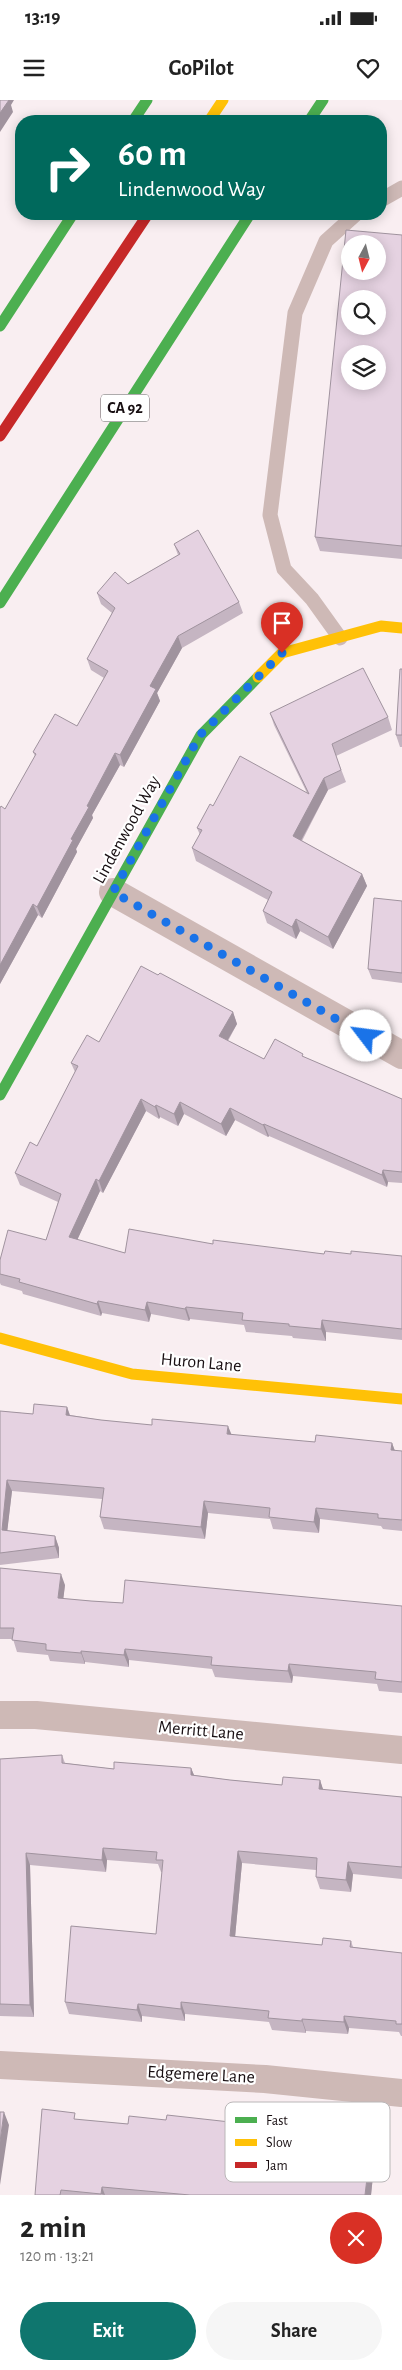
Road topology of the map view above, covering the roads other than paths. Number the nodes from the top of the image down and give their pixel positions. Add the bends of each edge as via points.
1 (147, 100) edge
2 (223, 100) edge
3 (323, 100) edge
4 (137, 115) edge
5 (213, 115) edge
6 (313, 115) edge
7 (402, 188) edge
8 (387, 197) edge
9 (69, 220) edge
10 (144, 220) edge
11 (246, 220) edge
12 (350, 220) edge
13 (0, 326) edge
14 (0, 436) edge
15 (0, 603) edge
16 (402, 628) edge
17 (340, 638) junction
18 (113, 892) junction
19 (402, 1055) edge
20 (0, 1095) edge
21 (0, 1338) edge
22 (402, 1399) edge
23 (0, 1715) edge
24 (402, 1750) edge
25 (0, 2065) edge
26 (402, 2093) edge

1 - 4 main road
2 - 5 main road
3 - 6 main road
7 - 8 lane
9 - 13 main road
10 - 14 main road
11 - 15 main road, CA 92
12 - 17 lane via 326,242 295,313 270,515 284,569 312,599
16 - 17 main road via 381,626
17 - 18 main road, Lindenwood Way via 282,653 200,735
18 - 19 street
18 - 20 main road, Lindenwood Way
21 - 22 main road, Huron Lane via 132,1374
23 - 24 street, Merritt Lane via 36,1715
25 - 26 street, Edgemere Lane via 265,2079

